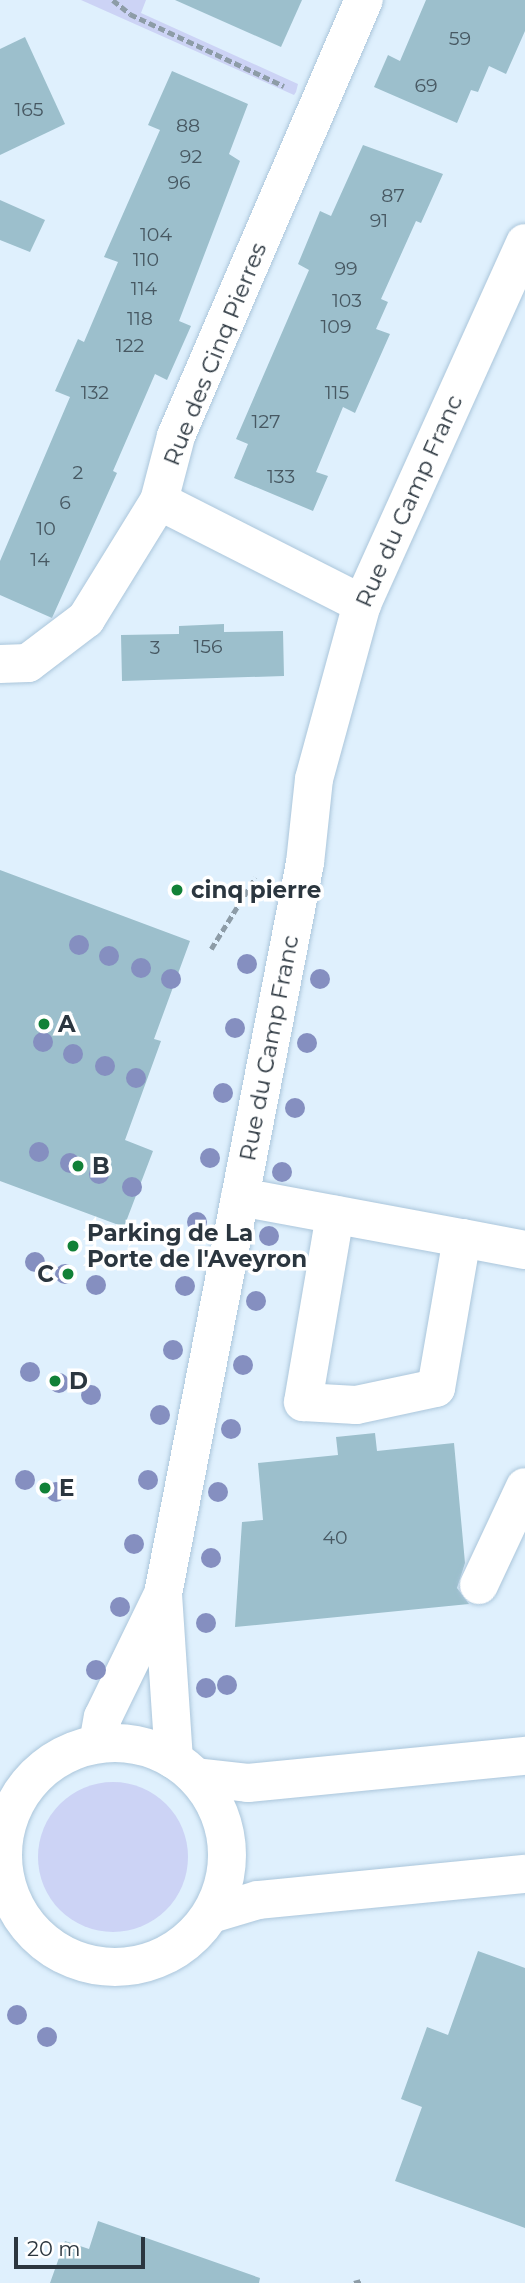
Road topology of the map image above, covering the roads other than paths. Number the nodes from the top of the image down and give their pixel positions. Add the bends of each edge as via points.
1 (365, 0) edge
2 (525, 243) edge
3 (159, 501) junction
4 (362, 604) junction
5 (0, 664) edge
6 (240, 1197) junction
7 (335, 1216) junction
8 (462, 1238) junction
9 (525, 1250) edge
10 (525, 1487) edge
11 (479, 1585) dead end
12 (163, 1594) junction
13 (98, 1744) junction
14 (525, 1756) edge
15 (185, 1768) junction
16 (2, 1839) edge
17 (525, 1874) edge
18 (211, 1914) junction
19 (10, 1917) edge

1 - 3 street, Rue des Cinq Pierres via 176,436
2 - 4 street, Rue du Camp Franc
3 - 4 street
3 - 5 street, Rue des Cinq Pierres via 86,619 28,663
4 - 6 street, Rue du Camp Franc via 314,779 305,863
6 - 7 street
6 - 12 street, Rue du Camp Franc
7 - 8 street
7 - 8 street via 303,1402 356,1405 436,1388
8 - 9 street
10 - 11 street
12 - 13 street, Rue du Camp Franc via 103,1717
12 - 15 street, Rue du Camp Franc
13 - 15 street via 124,1743
13 - 16 street via 60,1758 36,1775 18,1799
14 - 15 street via 248,1783
15 - 18 street via 214,1800 226,1838 224,1886
16 - 19 street
17 - 18 street via 258,1900
18 - 19 street via 184,1944 146,1964 114,1968 83,1963 54,1950

